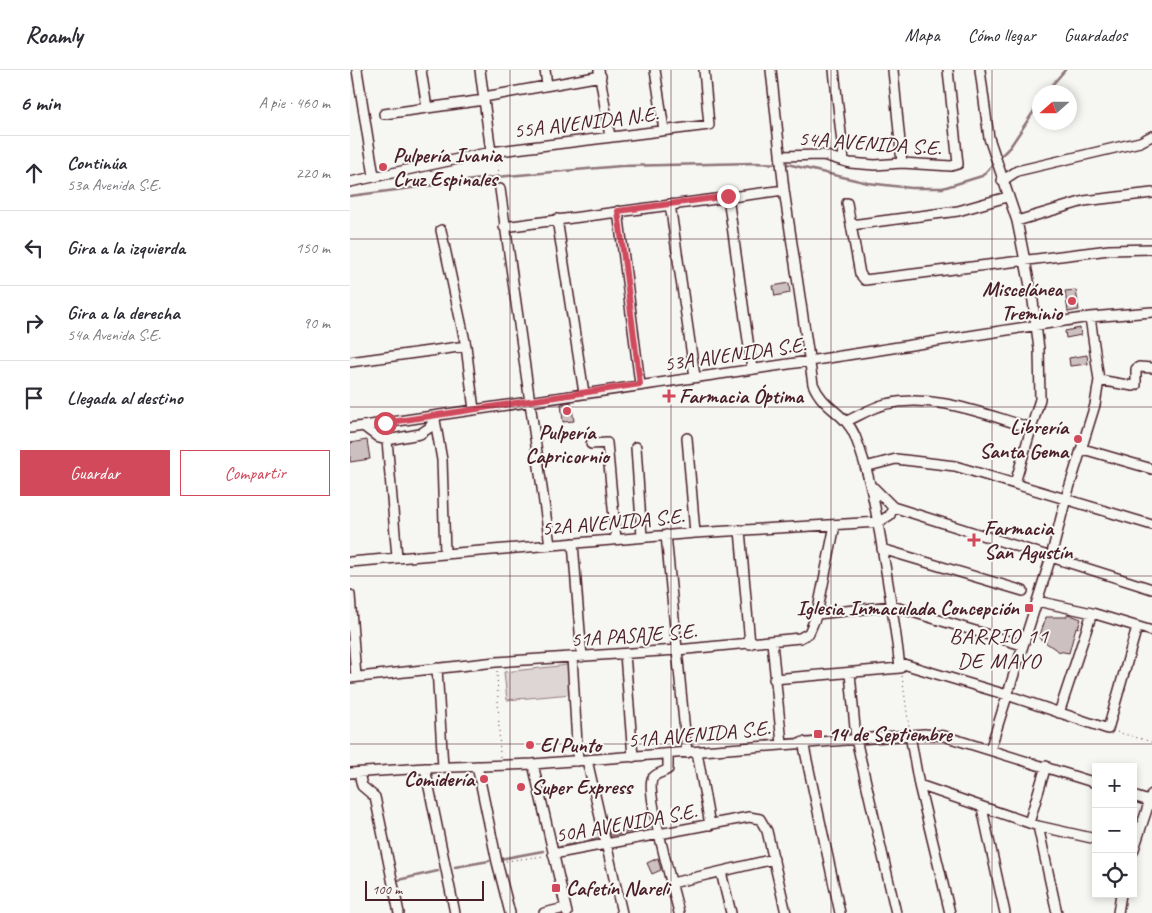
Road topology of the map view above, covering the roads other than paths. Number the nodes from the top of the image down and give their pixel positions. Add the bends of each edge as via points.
1 (357, 70) edge
2 (421, 70) edge
3 (480, 70) edge
4 (545, 70) edge
5 (655, 70) edge
6 (704, 70) edge
7 (771, 70) edge
8 (834, 70) edge
9 (893, 70) edge
10 (948, 70) edge
11 (980, 70) edge
12 (600, 73) edge
13 (547, 85) junction
14 (484, 98) junction
15 (427, 108) junction
16 (384, 114) dead end
17 (664, 130) junction
18 (1152, 136) edge
19 (610, 137) junction
20 (493, 151) junction
21 (780, 161) junction
22 (844, 161) junction
23 (902, 163) junction
24 (374, 176) junction
25 (1002, 179) junction
26 (350, 182) edge
27 (500, 186) road end
28 (784, 190) junction
29 (1152, 193) edge
30 (728, 196) junction
31 (1007, 197) junction
32 (670, 204) junction
33 (848, 204) dead end
34 (618, 211) junction
35 (557, 219) junction
36 (1017, 221) junction
37 (851, 225) junction
38 (504, 226) junction
39 (441, 230) dead end
40 (1152, 249) edge
41 (1024, 261) junction
42 (1152, 312) edge
43 (1090, 317) junction
44 (1036, 326) junction
45 (466, 346) junction
46 (350, 362) edge
47 (809, 362) junction
48 (1152, 368) edge
49 (752, 369) junction
50 (695, 376) junction
51 (1099, 380) junction
52 (640, 384) junction
53 (584, 393) junction
54 (529, 402) junction
55 (474, 410) junction
56 (436, 418) junction
57 (847, 421) junction
58 (363, 426) junction
59 (350, 428) edge
60 (1032, 428) junction
61 (687, 438) dead end
62 (387, 440) junction
63 (591, 444) dead end
64 (636, 447) dead end
65 (1083, 448) junction
66 (865, 467) junction
67 (1152, 469) edge
68 (1015, 483) junction
69 (871, 484) junction
70 (1066, 498) junction
71 (893, 507) junction
72 (879, 522) junction
73 (835, 525) junction
74 (1152, 525) edge
75 (740, 530) junction
76 (695, 533) junction
77 (666, 535) junction
78 (642, 537) junction
79 (616, 540) junction
80 (573, 543) junction
81 (550, 545) junction
82 (882, 549) junction
83 (445, 554) junction
84 (397, 557) junction
85 (1051, 557) junction
86 (350, 562) edge
87 (1152, 589) edge
88 (1023, 591) dead end
89 (350, 596) edge
90 (1037, 601) junction
91 (892, 606) junction
92 (1092, 613) junction
93 (817, 614) junction
94 (1137, 627) junction
95 (1152, 631) edge
96 (772, 642) junction
97 (750, 644) junction
98 (1022, 645) junction
99 (677, 650) junction
100 (625, 654) junction
101 (572, 657) junction
102 (582, 657) junction
103 (900, 666) junction
104 (437, 668) junction
105 (850, 673) junction
106 (353, 678) edge
107 (774, 679) junction
108 (1007, 694) junction
109 (1059, 713) junction
110 (910, 735) junction
111 (856, 739) junction
112 (803, 742) junction
113 (782, 744) junction
114 (990, 750) junction
115 (697, 752) junction
116 (686, 753) junction
117 (668, 754) junction
118 (633, 757) junction
119 (582, 760) junction
120 (532, 764) junction
121 (477, 766) junction
122 (1046, 766) junction
123 (443, 767) junction
124 (425, 768) junction
125 (354, 773) edge
126 (1092, 782) edge
127 (919, 785) junction
128 (1137, 797) edge
129 (1151, 799) edge
130 (982, 808) junction
131 (1033, 824) junction
132 (710, 825) junction
133 (661, 834) junction
134 (1092, 838) edge
135 (605, 840) junction
136 (1137, 840) edge
137 (553, 854) junction
138 (774, 859) junction
139 (721, 872) junction
140 (672, 883) junction
141 (1120, 898) edge
142 (783, 900) junction
143 (566, 911) edge
144 (399, 913) edge
145 (455, 913) edge
146 (510, 913) edge
147 (544, 913) edge
148 (622, 913) edge
149 (679, 913) edge
150 (731, 913) edge
151 (776, 913) edge
152 (786, 913) edge
153 (840, 913) edge
154 (896, 913) edge
155 (950, 913) edge
156 (1005, 913) edge
157 (1057, 913) edge
158 (1118, 913) edge

1 - 24 street
2 - 15 street
3 - 14 street
4 - 13 street
5 - 17 street
6 - 17 street, 55A AVENIDA N.E. via 709,125
7 - 21 street
8 - 22 street
9 - 23 street
10 - 23 street, 54A AVENIDA S.E. via 958,164
11 - 25 street via 989,138
12 - 13 street
12 - 19 street
13 - 14 street
14 - 15 street
14 - 20 street
15 - 16 street
17 - 19 street, 55A AVENIDA N.E.
18 - 25 street via 1140,142 1017,171
19 - 20 street, 55A AVENIDA N.E.
20 - 24 street, 55A AVENIDA N.E.
21 - 22 street, 54A AVENIDA S.E. via 823,155
21 - 28 street
22 - 23 street, 54A AVENIDA S.E. via 875,165
24 - 26 street, 55A AVENIDA N.E.
25 - 31 street
27 - 38 street
28 - 30 street
28 - 47 street
29 - 36 street via 1084,201
30 - 32 street
30 - 49 street
31 - 36 street
31 - 37 street via 958,211
32 - 34 street
32 - 50 street
33 - 37 street
34 - 35 street
34 - 52 street
35 - 38 street
35 - 53 street
36 - 41 street
37 - 41 street via 860,274 865,280
38 - 54 street
39 - 45 street
40 - 41 street via 1109,250
41 - 44 street
42 - 43 street, 53A AVENIDA S.E.
43 - 44 street, 53A AVENIDA S.E.
43 - 51 street
44 - 47 street, 53A AVENIDA S.E.
44 - 60 street via 1040,399
45 - 46 street
45 - 55 street
47 - 49 street, 53A AVENIDA S.E.
47 - 57 street via 818,396
48 - 51 street via 1136,369 1137,381 1133,386
49 - 50 street, 53A AVENIDA S.E.
50 - 52 street, 53A AVENIDA S.E.
51 - 65 street
52 - 53 street, 53A AVENIDA S.E.
53 - 54 street, 53A AVENIDA S.E.
54 - 55 street, 53A AVENIDA S.E.
54 - 81 street
55 - 56 street, 53A AVENIDA S.E.
56 - 58 street, 53A AVENIDA S.E.
56 - 62 street via 420,434
56 - 83 street via 442,460
57 - 60 street via 884,404 915,399 941,402
57 - 66 street
58 - 59 street, 53A AVENIDA S.E.
58 - 62 street
60 - 68 street
61 - 76 street
62 - 84 street
63 - 79 street via 607,443
64 - 78 street
65 - 67 street
65 - 70 street
66 - 68 street via 896,459 955,466
66 - 69 street
68 - 70 street
69 - 71 street
69 - 72 street
70 - 74 street
70 - 85 street
71 - 72 street via 890,515
71 - 85 street
72 - 73 street, 52A AVENIDA S.E.
72 - 82 street
73 - 75 street, 52A AVENIDA S.E.
73 - 93 street, 51A PASAJE S.E.
75 - 76 street, 52A AVENIDA S.E.
75 - 97 street
76 - 77 street, 52A AVENIDA S.E.
77 - 78 street, 52A AVENIDA S.E.
77 - 99 street
78 - 79 street, 52A AVENIDA S.E.
79 - 80 street, 52A AVENIDA S.E.
80 - 81 street, 52A AVENIDA S.E.
80 - 102 street
81 - 83 street, 52A AVENIDA S.E.
82 - 88 street
82 - 91 street
83 - 84 street, 52A AVENIDA S.E.
84 - 86 street, 52A AVENIDA S.E.
85 - 87 street
85 - 90 street
89 - 106 street
90 - 92 street
90 - 98 street
91 - 93 street
91 - 98 street
91 - 103 street
92 - 94 street
92 - 109 street
93 - 96 street, 51A PASAJE S.E. via 809,633 800,638
94 - 95 street
94 - 109 street via 1108,729
96 - 97 street, 51A PASAJE S.E.
96 - 107 street
97 - 99 street, 51A PASAJE S.E.
98 - 108 street
99 - 100 street, 51A PASAJE S.E.
99 - 116 street
100 - 102 street, 51A PASAJE S.E.
100 - 118 street
101 - 102 street, 51A PASAJE S.E.
101 - 104 street, 51A PASAJE S.E.
101 - 119 street
103 - 105 street
103 - 108 street
104 - 106 street, 51A PASAJE S.E.
104 - 123 street
105 - 107 street
105 - 111 street
107 - 113 street
108 - 109 street
108 - 114 street
110 - 111 street, 51A AVENIDA S.E.
110 - 114 street, 51A AVENIDA S.E. via 944,736
110 - 127 street
111 - 112 street, 51A AVENIDA S.E.
111 - 154 street
112 - 113 street, 51A AVENIDA S.E.
112 - 153 street
113 - 115 street, 51A AVENIDA S.E.
114 - 122 street, 51A AVENIDA S.E.
115 - 116 street, 51A AVENIDA S.E.
115 - 132 street
116 - 117 street, 51A AVENIDA S.E.
117 - 118 street, 51A AVENIDA S.E.
117 - 133 street via 668,769 656,775 652,784
118 - 119 street, 51A AVENIDA S.E.
119 - 120 street, 51A AVENIDA S.E.
119 - 135 street
120 - 121 street, 51A AVENIDA S.E.
120 - 137 street
121 - 123 street, 51A AVENIDA S.E.
121 - 146 street
122 - 126 street, 51A AVENIDA S.E.
122 - 131 street
123 - 124 street, 51A AVENIDA S.E.
124 - 125 street, 51A AVENIDA S.E.
124 - 145 street
125 - 144 street via 374,797
127 - 130 street
127 - 155 street
128 - 129 street
129 - 136 street
130 - 131 street
130 - 156 street
131 - 134 street
131 - 157 street
132 - 133 street, 50A AVENIDA S.E.
132 - 138 street, 50A AVENIDA S.E. via 749,817 760,819 767,831
133 - 135 street, 50A AVENIDA S.E.
133 - 140 street
135 - 137 street, 50A AVENIDA S.E.
135 - 148 street
137 - 143 street
138 - 139 street
138 - 142 street
139 - 140 street
139 - 150 street
140 - 149 street
141 - 158 street
142 - 151 street
142 - 152 street
143 - 147 street

